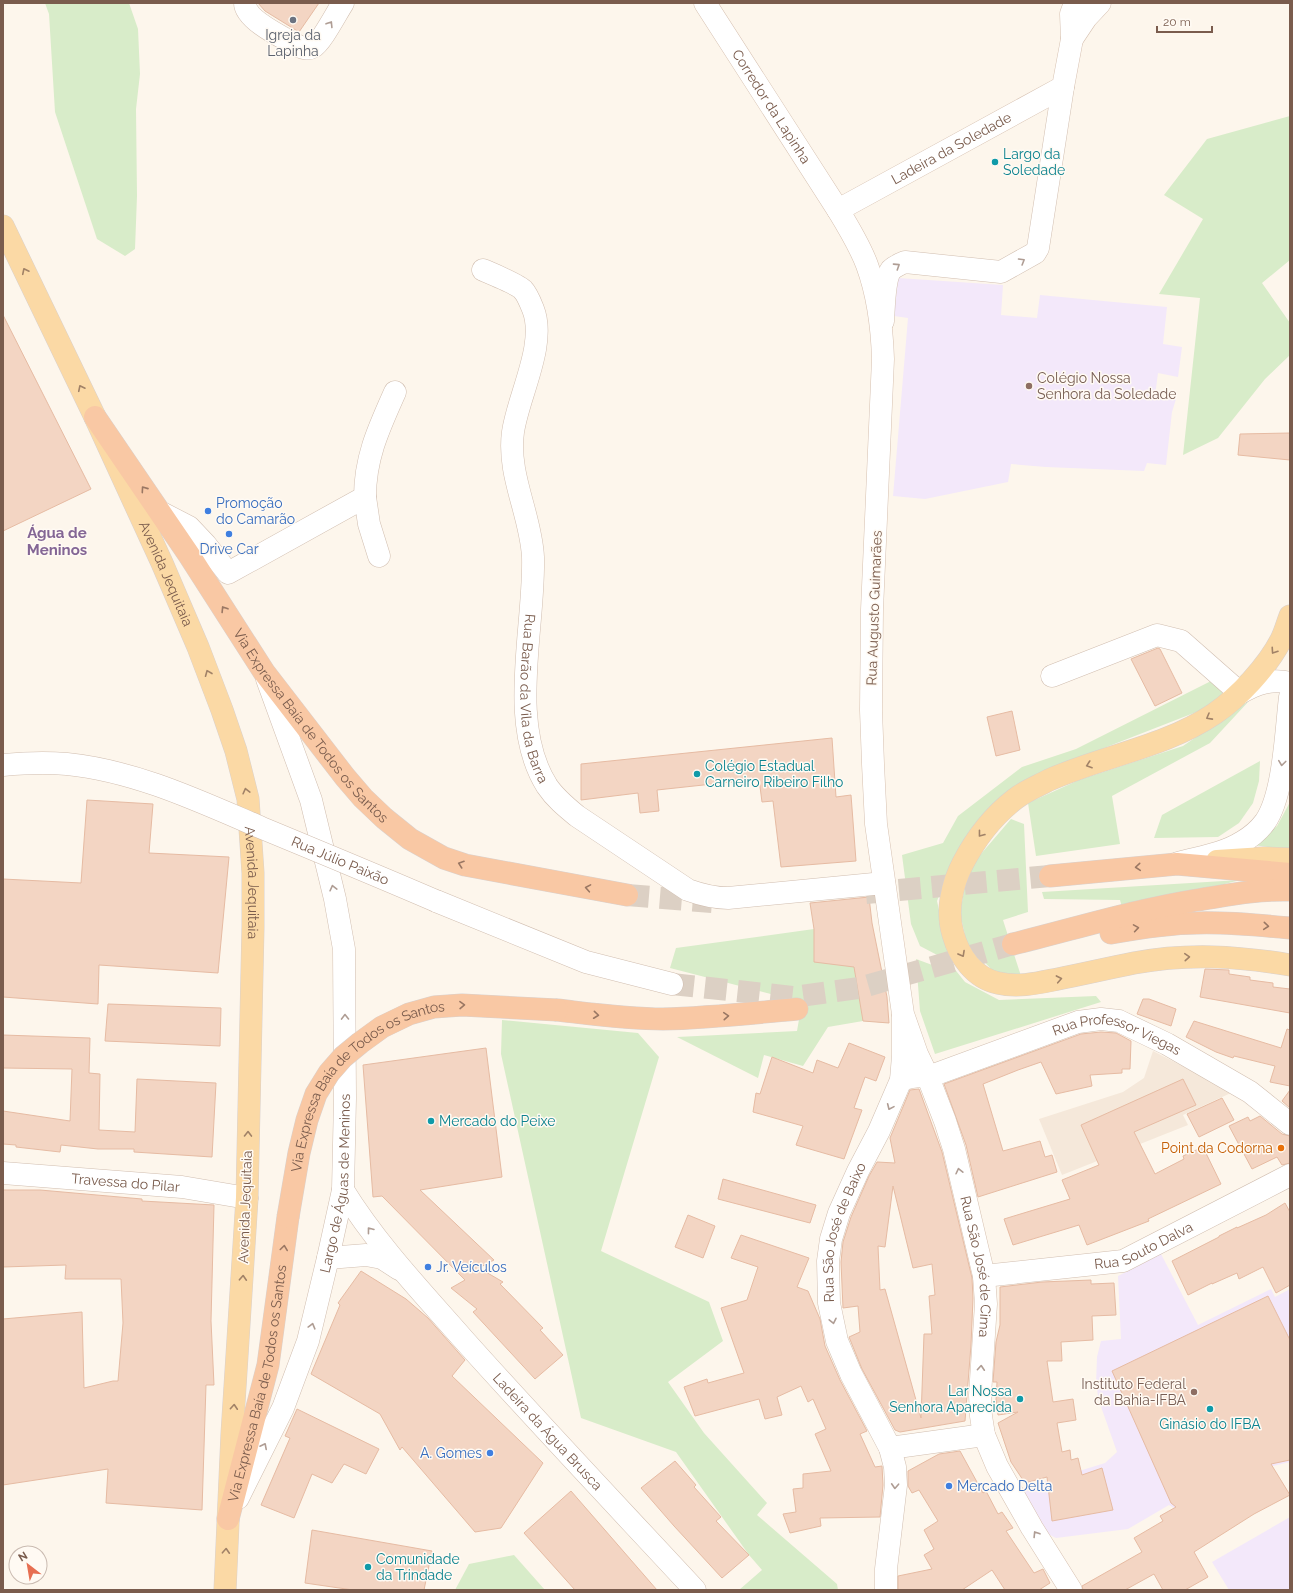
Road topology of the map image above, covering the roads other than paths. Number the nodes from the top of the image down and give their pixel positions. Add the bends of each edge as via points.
1 (245, 3) edge
2 (343, 3) edge
3 (705, 3) edge
4 (1075, 3) edge
5 (1100, 3) edge
6 (1072, 39) junction
7 (1063, 87) junction
8 (838, 210) junction
9 (3, 226) edge
10 (483, 270) dead end
11 (882, 329) junction
12 (395, 392) dead end
13 (95, 416) junction
14 (365, 497) junction
15 (160, 512) junction
16 (379, 556) dead end
17 (1290, 616) edge
18 (264, 672) junction
19 (1052, 676) dead end
20 (1290, 683) edge
21 (1240, 693) junction
22 (1290, 696) edge
23 (3, 765) edge
24 (1290, 859) edge
25 (1177, 864) junction
26 (1290, 874) edge
27 (1050, 876) tunnel mouth
28 (884, 883) junction
29 (1290, 890) edge
30 (627, 895) tunnel mouth
31 (1197, 900) junction
32 (1290, 902) edge
33 (1290, 928) edge
34 (1290, 965) edge
35 (672, 984) tunnel mouth
36 (797, 1009) dead end
37 (903, 1014) junction
38 (928, 1077) junction
39 (900, 1080) junction
40 (1290, 1124) edge
41 (3, 1173) edge
42 (1290, 1175) edge
43 (343, 1190) junction
44 (247, 1198) junction
45 (328, 1258) junction
46 (403, 1271) junction
47 (984, 1276) junction
48 (984, 1435) junction
49 (890, 1448) junction
50 (228, 1519) junction
51 (1056, 1567) junction
52 (225, 1590) edge
53 (695, 1590) edge
54 (886, 1590) edge
55 (1063, 1590) edge
56 (1071, 1590) edge

1 -> 2 street via 247,13 255,20 305,49 313,47 318,42
3 - 8 street, Corredor da Lapinha
4 - 6 street via 1071,14
5 - 6 street
6 - 7 street
7 - 8 street, Ladeira da Soledade
11 -> 7 street via 888,276 898,264 905,262 1001,272 1035,253 1038,248
8 - 11 street, Rua Augusto Guimarães via 867,265
13 -> 9 main road, Avenida Jequitaia
10 - 28 street, Rua Barão da Vila da Barra via 523,290 537,323 534,354 515,418 512,446 533,556 525,697 530,747 548,786 561,803 577,816 688,890 702,896 728,898
11 - 28 street, Rua Augusto Guimarães via 871,710 876,824
12 - 14 street via 370,455 365,478
15 -> 13 highway, Via Expressa Baía de Todos os Santos
44 -> 13 main road, Avenida Jequitaia via 253,927 253,873 248,799 225,716 198,647
14 - 15 street via 228,572 189,527
14 - 16 street via 369,524
18 -> 15 highway, Via Expressa Baía de Todos os Santos
17 -> 21 main road via 1281,640 1263,667
30 -> 18 highway, Via Expressa Baía de Todos os Santos via 465,865 444,858 410,839 363,798
43 -> 18 street, Largo de Águas de Meninos via 344,949 335,899 311,800
19 - 21 street via 1157,635 1181,641
20 - 21 street via 1269,681
21 -> 34 main road via 1214,714 1158,742 1064,773 1016,798 979,836 958,872 950,911 952,929 961,954 974,970 990,981 1006,985 1021,986 1136,963 1203,956 1244,958
22 -> 25 street via 1278,788 1265,821 1242,842 1224,851
23 - 35 street, Rua Júlio Paixão, bridge via 67,764 102,769 136,778 178,792 586,962
24 - 25 main road via 1264,858
25 - 26 highway
25 -> 27 highway
28 - 37 street, Rua Augusto Guimarães
29 - 31 highway via 1253,891
31 - 32 highway
31 -> 33 highway via 1174,903 1015,950 1140,928 1196,923
50 -> 36 highway, Via Expressa Baía de Todos os Santos, bridge via 268,1365 288,1217 307,1120 316,1094 329,1073 344,1057 382,1027 409,1014 434,1007 462,1005 662,1019
37 - 38 street, Rua São José de Cima
37 - 39 street, Rua São José de Baixo
38 - 39 street, Rua Professor Viegas via 912,1076
38 - 40 street, Rua Professor Viegas via 1078,1022 1101,1019 1119,1021 1167,1044 1250,1092
47 -> 38 street, Rua São José de Cima via 954,1149
39 -> 49 street, Rua São José de Baixo via 879,1131 839,1213 828,1261 829,1303 837,1341
41 - 44 street, Travessa do Pilar via 182,1187
42 - 47 street, Rua Souto Dalva via 1123,1261
43 - 45 street, Largo de Águas de Meninos
46 -> 43 street, Ladeira da Água Brusca via 359,1216
50 -> 44 main road, Avenida Jequitaia
45 - 46 street, Ladeira da Água Brusca via 366,1255 382,1258
50 -> 45 street, Largo de Águas de Meninos via 292,1386 308,1341
46 - 53 street, Ladeira da Água Brusca
48 -> 47 street, Rua São José de Cima via 980,1416 986,1304
48 - 49 street
51 -> 48 street, Rua São José de Cima via 997,1466
49 -> 54 street, Rua São José de Baixo via 896,1485
52 -> 50 main road, Avenida Jequitaia
51 - 55 street
51 - 56 street

